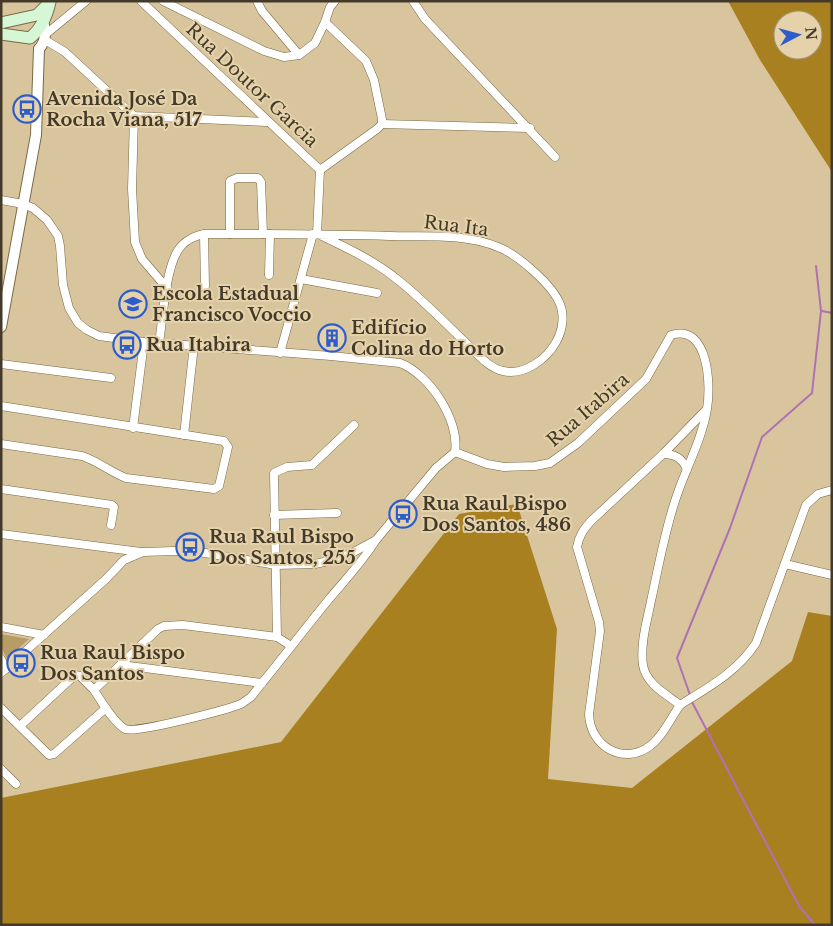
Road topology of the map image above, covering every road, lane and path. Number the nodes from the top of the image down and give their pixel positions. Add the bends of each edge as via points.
1 (86, 1) edge
2 (141, 1) edge
3 (163, 1) edge
4 (257, 1) edge
5 (335, 1) edge
6 (413, 1) edge
7 (51, 2) edge
8 (40, 12) edge
9 (22, 18) junction
10 (326, 22) junction
11 (1, 23) edge
12 (1, 34) edge
13 (27, 37) junction
14 (43, 41) junction
15 (299, 55) junction
16 (134, 116) junction
17 (267, 122) junction
18 (382, 124) junction
19 (530, 128) junction
20 (555, 156) dead end
21 (320, 170) junction
22 (1, 200) edge
23 (23, 204) junction
24 (204, 234) junction
25 (230, 234) junction
26 (266, 234) junction
27 (317, 234) junction
28 (269, 275) dead end
29 (301, 279) junction
30 (205, 286) dead end
31 (167, 288) junction
32 (378, 293) dead end
33 (1, 327) edge
34 (144, 342) junction
35 (159, 343) junction
36 (194, 345) junction
37 (280, 352) junction
38 (1, 364) edge
39 (111, 378) dead end
40 (1, 406) edge
41 (707, 409) junction
42 (354, 425) dead end
43 (133, 428) junction
44 (184, 436) junction
45 (1, 444) edge
46 (455, 452) junction
47 (663, 454) junction
48 (687, 469) junction
49 (1, 489) edge
50 (832, 490) edge
51 (337, 513) dead end
52 (274, 515) junction
53 (111, 525) dead end
54 (1, 534) edge
55 (376, 540) junction
56 (143, 552) junction
57 (785, 564) junction
58 (276, 565) junction
59 (832, 575) edge
60 (1, 627) edge
61 (44, 635) junction
62 (277, 637) junction
63 (291, 646) junction
64 (1, 659) edge
65 (122, 663) junction
66 (4, 671) edge
67 (262, 683) junction
68 (94, 690) junction
69 (680, 705) junction
70 (1, 708) edge
71 (106, 708) junction
72 (20, 726) junction
73 (1, 769) edge
74 (16, 784) dead end

1 - 14 street
2 - 17 street, Rua Doutor Garcia
3 - 15 street via 264,51 284,57
4 - 15 street
5 - 10 street
6 - 19 street via 425,18
7 - 8 main road via 48,11
8 - 9 main road
8 - 13 main road via 38,31
8 - 14 street
9 - 11 main road
9 - 13 main road via 20,29
10 - 15 street via 315,43
10 - 18 street via 366,61 374,80
12 - 13 main road
13 - 14 street
14 - 16 street via 65,52
14 - 23 street via 36,135
16 - 17 street
16 - 31 street via 132,189 136,242 142,259
17 - 21 street, Rua Doutor Garcia
18 - 19 street
18 - 21 street
19 - 20 street
21 - 27 street
22 - 23 street
23 - 33 street
23 - 34 street via 41,214 58,236 65,296 78,323 100,336
24 - 25 street, Rua Ita
24 - 30 street
24 - 31 street, Rua Ita via 194,236 178,250 171,265
25 - 26 street, Rua Ita
25 - 26 street via 230,181 237,178 258,178 261,182
26 - 27 street, Rua Ita
26 - 28 street
27 - 27 street, Rua Ita via 440,236 500,248 521,261 558,300 562,320 558,340 534,365 519,371 502,371 485,361 388,272
27 - 29 street
29 - 32 street
29 - 37 street
31 - 35 street, Rua Ita
34 - 35 street
34 - 43 street
35 - 36 street
36 - 37 street
36 - 44 street
37 - 46 street via 395,362 410,367 435,390 454,431
38 - 39 street
40 - 43 street
41 - 46 street, Rua Itabira via 708,372 700,347 685,333 672,336 646,379 578,443 550,462 522,468 504,467
41 - 47 street
41 - 48 street
42 - 52 street via 312,465 274,473
43 - 44 street
44 - 45 street via 224,441 228,447 216,488 135,480 113,473 82,456
46 - 55 street via 436,468
47 - 48 street via 678,457
47 - 69 street via 591,521 578,538 579,557 600,622 589,723 601,745 617,752 634,752 650,746
48 - 69 street via 662,549 642,653 649,680
49 - 53 street via 112,505
50 - 57 street via 818,494 806,505
51 - 52 street
52 - 58 street
54 - 56 street
55 - 58 street via 333,560
55 - 63 street via 356,569
56 - 58 street via 199,552
56 - 61 street via 124,560
57 - 59 street
57 - 69 street via 750,652 722,678
58 - 62 street
60 - 61 street
61 - 66 street
62 - 63 street
62 - 65 street via 183,625 164,626
63 - 67 street
64 - 66 street
65 - 67 street
65 - 68 street
67 - 71 street via 246,701 234,706 133,730 121,726
68 - 71 street
68 - 72 street via 75,675
70 - 72 street
71 - 72 street via 49,756
73 - 74 street

